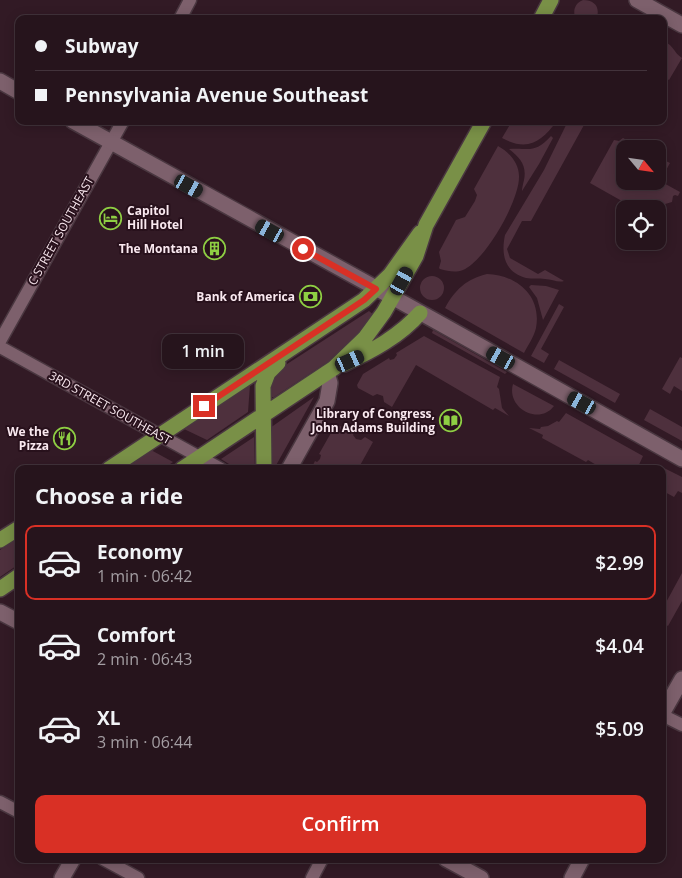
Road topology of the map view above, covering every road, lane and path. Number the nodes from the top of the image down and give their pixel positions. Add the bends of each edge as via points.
1 (190, 0) edge
2 (551, 0) edge
3 (637, 0) edge
4 (182, 15) edge
5 (543, 15) edge
6 (664, 15) edge
7 (667, 17) edge
8 (682, 25) edge
9 (0, 81) edge
10 (15, 90) edge
11 (79, 125) edge
12 (121, 125) edge
13 (482, 125) edge
14 (111, 142) junction
15 (426, 225) junction
16 (376, 289) junction
17 (393, 298) junction
18 (420, 312) junction
19 (0, 340) edge
20 (299, 343) junction
21 (0, 347) edge
22 (330, 371) junction
23 (263, 415) junction
24 (159, 435) junction
25 (200, 458) junction
26 (682, 459) edge
27 (115, 465) edge
28 (189, 465) edge
29 (213, 465) edge
30 (264, 465) edge
31 (291, 465) edge
32 (15, 531) edge
33 (0, 540) edge
34 (15, 579) edge
35 (0, 589) edge
36 (0, 612) edge
37 (15, 620) edge
38 (682, 679) edge
39 (666, 707) edge
40 (666, 716) edge
41 (682, 725) edge
42 (0, 802) edge
43 (15, 810) edge
44 (71, 863) edge
45 (110, 863) edge
46 (320, 863) edge
47 (453, 863) edge
48 (580, 863) edge
49 (62, 878) edge
50 (138, 878) edge
51 (312, 878) edge
52 (480, 878) edge
53 (572, 878) edge

1 - 4 street
2 - 5 main road
3 - 6 street
7 - 8 street
9 - 10 street
11 - 14 street
12 - 14 street, C STREET SOUTHEAST
13 - 15 main road
14 - 16 street
14 - 19 street, C STREET SOUTHEAST
15 - 16 main road
15 - 17 main road via 416,256
16 - 17 street
16 - 20 main road
17 - 18 street
17 - 22 main road via 372,330
18 - 22 main road via 409,326 365,354
18 - 26 street
20 - 23 main road via 271,369 266,378
20 - 24 main road
21 - 24 street, 3RD STREET SOUTHEAST
22 - 23 main road
22 - 31 street via 327,401
23 - 25 main road
23 - 30 main road
24 - 25 street, 3RD STREET SOUTHEAST
24 - 27 main road
25 - 28 main road
25 - 29 street, 3RD STREET SOUTHEAST
32 - 33 main road
34 - 35 main road
36 - 37 street
38 - 39 street
40 - 41 street
42 - 43 street
44 - 49 street
45 - 50 street
46 - 51 street
47 - 52 street
48 - 53 street

